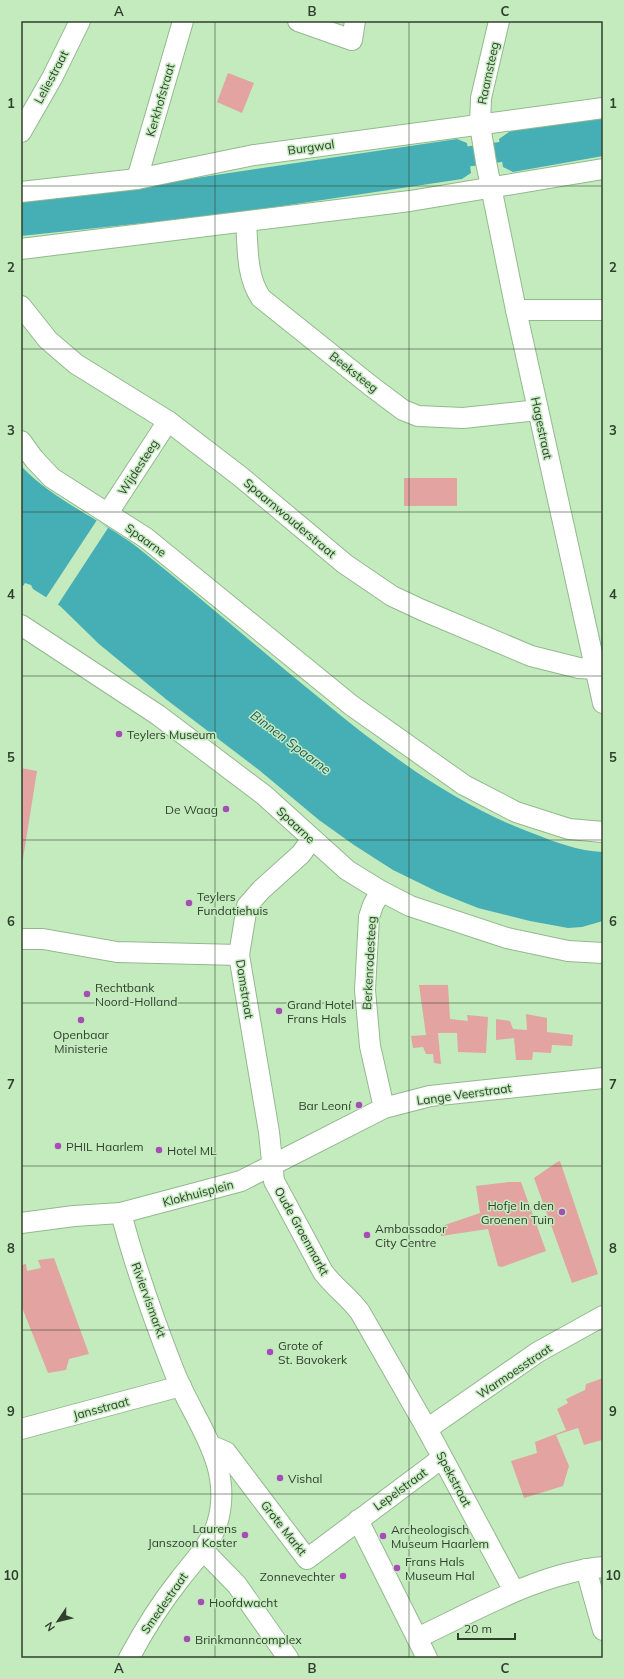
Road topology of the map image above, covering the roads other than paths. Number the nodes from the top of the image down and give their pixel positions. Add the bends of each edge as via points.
1 (80, 21) edge
2 (183, 21) edge
3 (298, 21) edge
4 (499, 21) edge
5 (353, 31) edge
6 (603, 108) edge
7 (480, 125) junction
8 (21, 132) edge
9 (485, 155) joint
10 (603, 168) edge
11 (137, 179) junction
12 (490, 187) junction
13 (21, 192) edge
14 (246, 222) junction
15 (21, 249) edge
16 (21, 306) edge
17 (516, 310) junction
18 (603, 310) edge
19 (538, 410) junction
20 (168, 421) junction
21 (21, 441) edge
22 (108, 514) junction
23 (21, 625) edge
24 (599, 667) edge
25 (603, 703) edge
26 (603, 832) edge
27 (311, 840) junction
28 (381, 891) junction
29 (21, 939) edge
30 (603, 953) edge
31 (239, 955) junction
32 (603, 1078) edge
33 (384, 1108) junction
34 (272, 1164) junction
35 (121, 1213) junction
36 (21, 1222) edge
37 (603, 1316) edge
38 (181, 1386) junction
39 (21, 1429) edge
40 (427, 1429) junction
41 (212, 1446) junction
42 (442, 1458) junction
43 (358, 1520) junction
44 (203, 1550) junction
45 (595, 1568) edge
46 (514, 1591) junction
47 (603, 1630) edge
48 (417, 1638) junction
49 (129, 1658) edge
50 (288, 1658) edge
51 (427, 1658) edge

1 - 8 street, Leliestraat via 52,78
2 - 11 street, Kerkhofstraat
3 - 5 street
4 - 7 street, Raamsteeg via 481,98
6 - 7 street, Burgwal
7 - 9 street, Raamsteeg
7 - 11 street, Burgwal via 254,155
9 - 12 street, Hagestraat
10 - 12 street
11 - 13 street, Burgwal
12 - 14 street via 410,201
12 - 17 street, Hagestraat
14 - 15 street
14 - 19 street, Beeksteeg via 253,287 261,298 403,410 418,416 463,418
16 - 20 street, Spaarnwouderstraat via 48,340 76,364
17 - 18 street
17 - 19 street, Hagestraat
19 - 24 street, Hagestraat
20 - 22 street, Wijdesteeg
20 - 24 street, Spaarnwouderstraat via 241,477 345,564 392,596 531,656 579,668
21 - 22 street, Spaarne via 34,460 52,478
22 - 26 street, Spaarne via 146,538 351,706 464,785 516,812 569,829
23 - 27 street, Spaarne via 158,715 264,795
24 - 25 street, Hagestraat
27 - 28 street, Spaarne via 347,870
27 - 31 street, Damstraat via 301,854 247,906
28 - 30 street, Spaarne via 410,906 507,938 568,951
28 - 33 street, Berkenrodesteeg via 372,905 369,917 365,990 370,1046
29 - 31 street via 43,939 117,952
31 - 34 street, Damstraat via 269,1132
32 - 33 street, Lange Veerstraat via 430,1096
33 - 34 street, Lange Veerstraat
34 - 35 street, Klokhuisplein via 241,1181
34 - 40 street, Oude Groenmarkt via 274,1180 323,1272 360,1312
35 - 36 street, Klokhuisplein
35 - 38 street, Riviervismarkt via 133,1256
37 - 40 street, Warmoesstraat via 538,1352
38 - 39 street, Jansstraat
38 - 41 street
40 - 42 street, Spekstraat
41 - 43 street, Grote Markt via 226,1452 307,1559
41 - 44 street via 220,1478 222,1501 216,1525
42 - 43 street, Lepelstraat
42 - 46 street, Spekstraat
43 - 48 street
44 - 49 street, Smedestraat via 153,1614
44 - 50 street via 237,1585
45 - 46 street
45 - 47 street
46 - 48 street
48 - 51 street

